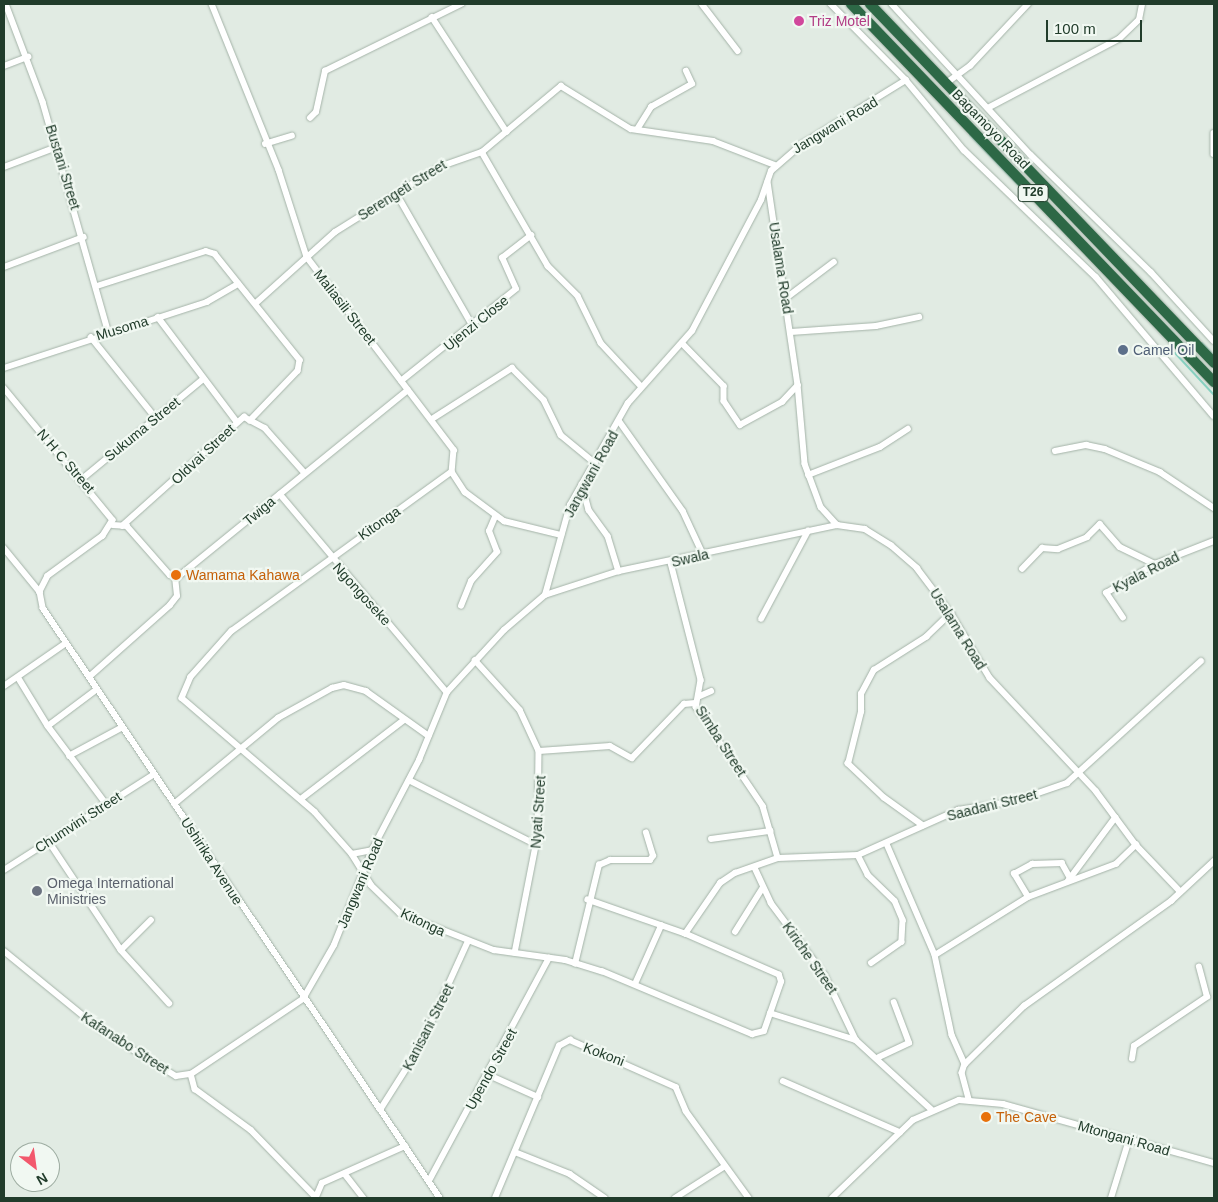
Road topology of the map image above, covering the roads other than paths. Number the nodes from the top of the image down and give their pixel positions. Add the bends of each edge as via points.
1 (6, 4) edge
2 (212, 4) edge
3 (461, 4) edge
4 (702, 4) edge
5 (831, 4) edge
6 (851, 4) edge
7 (870, 4) edge
8 (892, 4) edge
9 (1028, 4) edge
10 (1142, 4) edge
11 (432, 17) junction
12 (738, 51) dead end
13 (28, 57) junction
14 (4, 66) edge
15 (686, 70) dead end
16 (959, 74) junction
17 (906, 80) junction
18 (945, 84) junction
19 (988, 108) junction
20 (310, 118) dead end
21 (638, 128) junction
22 (507, 132) junction
23 (1214, 133) edge
24 (292, 136) dead end
25 (265, 144) junction
26 (57, 147) junction
27 (482, 152) junction
28 (1214, 154) edge
29 (775, 165) junction
30 (4, 167) edge
31 (768, 180) junction
32 (398, 196) junction
33 (531, 235) junction
34 (84, 237) junction
35 (307, 258) junction
36 (834, 262) dead end
37 (4, 267) edge
38 (238, 284) junction
39 (97, 286) junction
40 (785, 299) junction
41 (256, 303) junction
42 (919, 316) dead end
43 (158, 318) junction
44 (473, 326) junction
45 (791, 332) junction
46 (109, 333) junction
47 (92, 337) junction
48 (1214, 341) edge
49 (682, 343) junction
50 (1214, 363) edge
51 (4, 368) edge
52 (202, 380) junction
53 (401, 381) junction
54 (1214, 382) edge
55 (798, 385) junction
56 (641, 386) junction
57 (4, 388) edge
58 (408, 390) junction
59 (1214, 416) edge
60 (155, 417) junction
61 (432, 419) junction
62 (250, 421) junction
63 (236, 422) junction
64 (620, 422) junction
65 (908, 429) dead end
66 (1055, 451) dead end
67 (594, 463) junction
68 (452, 472) junction
69 (305, 473) junction
70 (808, 475) junction
71 (82, 479) junction
72 (582, 484) junction
73 (280, 494) junction
74 (1214, 508) edge
75 (496, 518) junction
76 (113, 525) junction
77 (836, 525) junction
78 (122, 526) junction
79 (808, 531) junction
80 (560, 536) junction
81 (1214, 540) edge
82 (4, 548) edge
83 (704, 556) junction
84 (329, 557) junction
85 (671, 563) junction
86 (1155, 564) junction
87 (1022, 569) dead end
88 (619, 571) junction
89 (175, 577) junction
90 (40, 592) junction
91 (545, 595) junction
92 (461, 606) dead end
93 (951, 613) junction
94 (1122, 618) dead end
95 (761, 619) dead end
96 (66, 643) junction
97 (475, 660) junction
98 (1200, 661) dead end
99 (18, 677) junction
100 (89, 677) junction
101 (4, 686) edge
102 (96, 690) junction
103 (711, 691) dead end
104 (447, 692) junction
105 (700, 696) junction
106 (695, 703) junction
107 (404, 720) junction
108 (48, 726) junction
109 (121, 728) junction
110 (429, 736) junction
111 (239, 748) junction
112 (540, 751) junction
113 (68, 756) junction
114 (1080, 774) junction
115 (153, 775) junction
116 (409, 780) junction
117 (301, 799) junction
118 (174, 804) junction
119 (107, 805) junction
120 (1115, 818) junction
121 (923, 826) junction
122 (770, 831) junction
123 (646, 833) dead end
124 (48, 840) junction
125 (711, 840) dead end
126 (888, 844) junction
127 (537, 845) junction
128 (1136, 845) junction
129 (372, 850) junction
130 (352, 854) junction
131 (858, 855) junction
132 (778, 858) junction
133 (1214, 861) edge
134 (755, 868) junction
135 (4, 870) edge
136 (364, 872) junction
137 (1071, 879) junction
138 (1062, 885) junction
139 (762, 889) junction
140 (1180, 891) junction
141 (1028, 897) junction
142 (588, 900) junction
143 (151, 920) dead end
144 (661, 926) junction
145 (735, 932) dead end
146 (685, 934) junction
147 (468, 941) junction
148 (121, 950) junction
149 (515, 953) junction
150 (5, 955) edge
151 (935, 955) junction
152 (549, 958) junction
153 (872, 963) dead end
154 (575, 964) junction
155 (1199, 967) dead end
156 (635, 984) junction
157 (303, 999) junction
158 (170, 1003) dead end
159 (894, 1003) dead end
160 (770, 1013) junction
161 (856, 1040) junction
162 (879, 1057) junction
163 (1132, 1058) dead end
164 (965, 1064) junction
165 (191, 1074) junction
166 (489, 1075) junction
167 (783, 1081) dead end
168 (538, 1097) junction
169 (969, 1100) junction
170 (931, 1109) junction
171 (380, 1110) junction
172 (900, 1132) junction
173 (1129, 1140) junction
174 (405, 1146) junction
175 (515, 1152) junction
176 (1214, 1163) edge
177 (725, 1166) junction
178 (345, 1174) junction
179 (430, 1179) junction
180 (316, 1198) edge
181 (364, 1198) edge
182 (440, 1198) edge
183 (495, 1198) edge
184 (605, 1198) edge
185 (675, 1198) edge
186 (748, 1198) edge
187 (832, 1198) edge
188 (1111, 1198) edge

1 - 13 street, Bustani Street
2 - 25 street, Maliasili Street via 237,58
3 - 11 street
4 - 12 street
5 - 17 street
6 - 54 highway, Bagamoyo Road / T26
7 - 18 highway, Bagamoyo Road / T26
8 - 16 street
9 - 16 street
10 - 19 street via 1139,20 1119,39
11 - 20 street via 325,71 316,112
11 - 22 street
13 - 14 street
13 - 26 street, Bustani Street
15 - 21 street via 692,84 651,107
16 - 18 street
16 - 19 street
17 - 29 street, Jangwani Road
17 - 59 street via 964,150 1096,277
18 - 50 highway, Bagamoyo Road / T26
19 - 48 street
21 - 22 street, Serengeti Street via 631,129 587,106 561,86
21 - 29 street, Serengeti Street via 713,141
22 - 27 street, Serengeti Street
23 - 28 street
24 - 25 street
25 - 35 street, Maliasili Street via 279,170
26 - 30 street
26 - 34 street, Bustani Street
27 - 32 street, Serengeti Street via 452,160
27 - 33 street
29 - 31 street, Jangwani Road
31 - 40 street, Usalama Road
31 - 49 street, Jangwani Road via 755,212
32 - 35 street, Serengeti Street via 336,232
32 - 44 street
33 - 44 street, Ujenzi Close via 502,258 516,290
33 - 56 street via 548,266 578,296 601,343
34 - 37 street
34 - 39 street, Bustani Street
35 - 41 street, Serengeti Street
35 - 53 street, Maliasili Street
36 - 40 street
38 - 39 street via 209,250
38 - 41 street
38 - 43 street, Musoma via 223,296
39 - 46 street, Bustani Street
40 - 45 street, Usalama Road
41 - 62 street via 301,364
42 - 45 street via 876,326
43 - 46 street, Musoma
43 - 52 street
44 - 53 street, Ujenzi Close
45 - 55 street, Usalama Road
46 - 47 street, Musoma
47 - 51 street, Musoma
47 - 60 street
49 - 55 street via 696,362 724,386 724,401 740,425 782,402
49 - 56 street, Jangwani Road
52 - 60 street, Sukuma Street
52 - 63 street
53 - 58 street, Maliasili Street
55 - 70 street, Usalama Road
56 - 64 street, Jangwani Road
57 - 71 street, N H C Street
58 - 61 street, Maliasili Street
58 - 69 street, Twiga
60 - 71 street, Sukuma Street
61 - 67 street via 512,368 544,400 561,435
61 - 68 street, Maliasili Street via 454,450
62 - 63 street, Oldvai Street via 244,418
62 - 69 street, Oldvai Street via 265,428
63 - 78 street, Oldvai Street
64 - 67 street, Jangwani Road
64 - 83 street via 683,511
65 - 70 street via 880,447
66 - 74 street via 1086,445 1105,449 1160,472
67 - 72 street, Jangwani Road
68 - 75 street via 465,492
68 - 84 street, Kitonga
69 - 73 street, Twiga
70 - 77 street, Usalama Road via 821,507
71 - 76 street, N H C Street via 110,510
72 - 80 street, Jangwani Road
72 - 88 street via 589,510 608,536
73 - 84 street, Ngongoseke
73 - 89 street, Twiga
75 - 80 street
75 - 92 street via 489,531 497,552 471,581
76 - 78 street
76 - 90 street via 104,536 48,576
77 - 79 street, Swala
77 - 93 street, Usalama Road via 865,530 891,545 917,568
78 - 89 street
79 - 83 street, Swala
79 - 95 street
80 - 91 street, Jangwani Road
81 - 86 street, Kyala Road
82 - 90 street
83 - 85 street, Swala
84 - 104 street, Ngongoseke
84 - 111 street, Kitonga via 232,631 184,688 182,698
85 - 88 street, Swala
85 - 105 street, Simba Street via 696,654
86 - 87 street via 1120,547 1100,524 1087,536 1058,549 1044,546
86 - 94 street, Kyala Road via 1106,593
88 - 91 street, Swala
89 - 100 street via 177,596 170,605
90 - 96 street, Ushirika Avenue via 43,608
91 - 97 street, Jangwani Road
93 - 114 street, Usalama Road via 990,678
93 - 121 street via 926,637 879,665 871,676 861,694 861,712 848,764 884,798
96 - 99 street
96 - 100 street, Ushirika Avenue
97 - 104 street, Jangwani Road
97 - 112 street, Nyati Street via 520,710
98 - 114 street, Saadani Street
99 - 101 street
99 - 108 street
100 - 102 street, Ushirika Avenue
102 - 108 street
102 - 109 street, Ushirika Avenue
103 - 105 street
104 - 110 street, Jangwani Road
105 - 106 street, Simba Street
106 - 112 street via 684,704 632,758 627,759 614,747 601,746
106 - 122 street, Simba Street via 763,806
107 - 110 street
107 - 111 street via 366,691 344,685 285,714
107 - 117 street
108 - 113 street
109 - 113 street
109 - 115 street, Ushirika Avenue
110 - 116 street, Jangwani Road
111 - 117 street, Kitonga
111 - 118 street
112 - 127 street, Nyati Street via 542,804
113 - 119 street
114 - 120 street, Usalama Road
114 - 121 street, Saadani Street via 1040,793 958,810
115 - 118 street, Ushirika Avenue
115 - 119 street, Chumvini Street
116 - 127 street
116 - 129 street, Jangwani Road
117 - 130 street, Kitonga
118 - 157 street, Ushirika Avenue
119 - 124 street, Chumvini Street
120 - 128 street, Usalama Road
120 - 137 street
121 - 126 street, Saadani Street
122 - 125 street
122 - 132 street, Simba Street
123 - 142 street via 653,856 650,860 602,862
124 - 135 street, Chumvini Street
124 - 148 street
126 - 131 street, Saadani Street
126 - 151 street
127 - 149 street, Nyati Street
128 - 138 street via 1116,864
128 - 140 street, Usalama Road
129 - 130 street
129 - 136 street, Jangwani Road
130 - 136 street, Kitonga
131 - 132 street, Saadani Street
131 - 153 street via 868,875 895,900 903,920 902,942
132 - 134 street, Saadani Street
133 - 140 street
134 - 139 street, Kiriche Street
134 - 146 street, Saadani Street via 720,883
136 - 147 street, Kitonga via 400,913
136 - 157 street, Jangwani Road via 334,945
137 - 138 street
137 - 141 street via 1062,863 1032,864 1014,874
138 - 141 street
139 - 145 street
139 - 161 street, Kiriche Street via 825,975
140 - 164 street via 1024,1006
141 - 151 street
142 - 144 street, Kitonga
142 - 154 street
143 - 148 street
144 - 146 street, Kitonga
144 - 156 street
146 - 160 street, Kitonga via 779,975 781,982
147 - 149 street, Kitonga
147 - 171 street, Kanisani Street via 420,1047
148 - 158 street
149 - 152 street, Kitonga
150 - 165 street, Kafanabo Street via 120,1042 176,1076
151 - 164 street via 952,1035
152 - 154 street, Kitonga
152 - 166 street, Upendo Street
154 - 156 street, Kitonga
155 - 163 street via 1207,997 1134,1046
156 - 160 street, Kitonga via 758,1036
157 - 165 street
157 - 171 street, Ushirika Avenue
159 - 162 street via 909,1043
160 - 161 street
161 - 162 street, Kiriche Street
162 - 170 street, Kiriche Street
164 - 169 street via 962,1073
165 - 180 street via 192,1086 251,1130
166 - 168 street
166 - 179 street, Upendo Street
167 - 172 street
168 - 175 street, Kokoni
168 - 177 street, Kokoni via 559,1046 570,1040 676,1087 686,1110
169 - 170 street, Mtongani Road
169 - 173 street, Mtongani Road via 1003,1104
170 - 172 street, Mtongani Road
171 - 174 street, Ushirika Avenue
172 - 187 street, Mtongani Road
173 - 176 street, Mtongani Road
173 - 188 street
174 - 178 street
174 - 179 street, Ushirika Avenue
175 - 183 street, Kokoni
175 - 184 street via 570,1174
177 - 185 street
177 - 186 street, Kokoni
178 - 180 street via 322,1183
178 - 181 street
179 - 182 street, Ushirika Avenue

